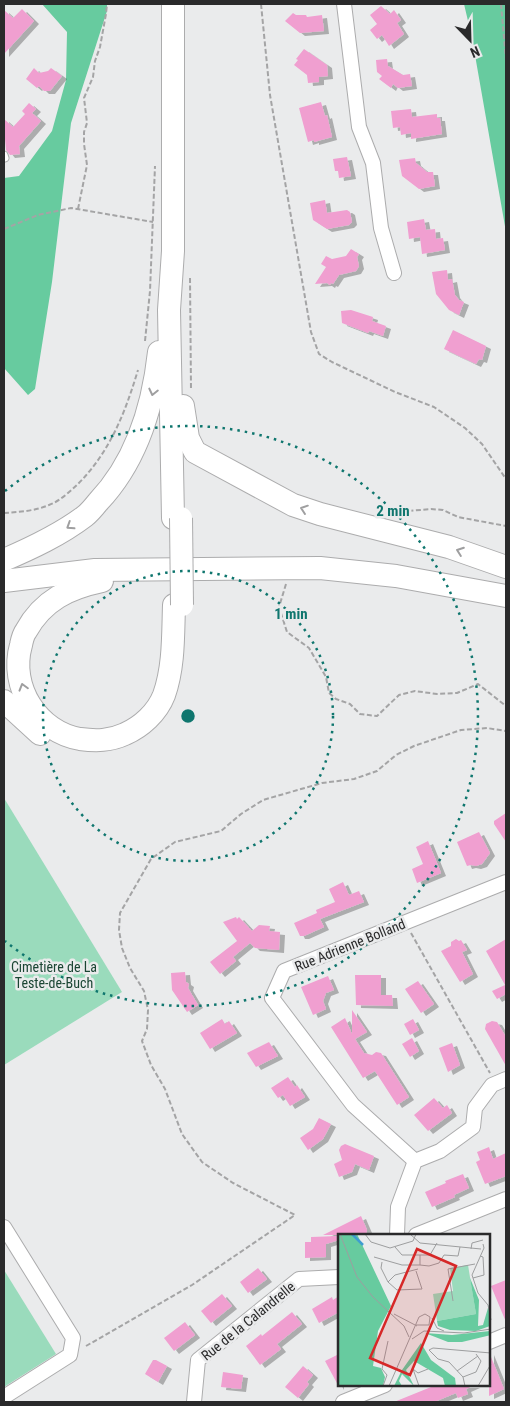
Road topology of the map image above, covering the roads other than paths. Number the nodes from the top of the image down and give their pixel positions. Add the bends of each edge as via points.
1 (174, 4) edge
2 (344, 4) edge
3 (173, 251) junction
4 (394, 273) dead end
5 (169, 310) junction
6 (187, 401) junction
7 (177, 518) junction
8 (4, 560) edge
9 (506, 567) edge
10 (158, 570) junction
11 (4, 581) edge
12 (506, 596) edge
13 (178, 605) junction
14 (4, 701) edge
15 (506, 882) edge
16 (501, 1081) edge
17 (415, 1161) junction
18 (506, 1199) edge
19 (4, 1227) edge
20 (396, 1234) edge
21 (418, 1234) edge
22 (338, 1277) edge
23 (506, 1335) edge
24 (490, 1342) edge
25 (383, 1386) edge
26 (4, 1397) edge
27 (194, 1402) edge
28 (343, 1402) edge

1 - 3 main road
2 - 4 street via 359,128 373,163 381,228
3 - 5 main road
3 - 6 main road
5 - 7 main road
5 -> 8 main road via 160,339 147,418 130,458 112,487 85,516 47,541
6 - 7 main road
9 -> 6 main road via 449,547 293,505 195,452 188,438
7 - 13 main road, bridge
10 - 11 main road via 95,570
10 - 12 main road via 320,568 396,576
13 -> 10 main road via 170,675 164,697 151,716 136,729 115,738 96,741 58,732 38,716 22,689 18,666 25,632 37,615 56,598 79,586
13 - 14 main road via 182,640 180,677 165,716 142,740 112,751 86,753 50,741
15 - 17 street, Rue Adrienne Bolland via 284,971 272,998 353,1104
16 - 17 street via 492,1085 475,1108 473,1128 440,1150
17 - 20 street via 398,1208
18 - 21 street
19 - 26 street via 72,1338 70,1355
22 - 27 street, Rue de la Calandrelle via 299,1279 198,1360
23 - 24 street
25 - 28 street

